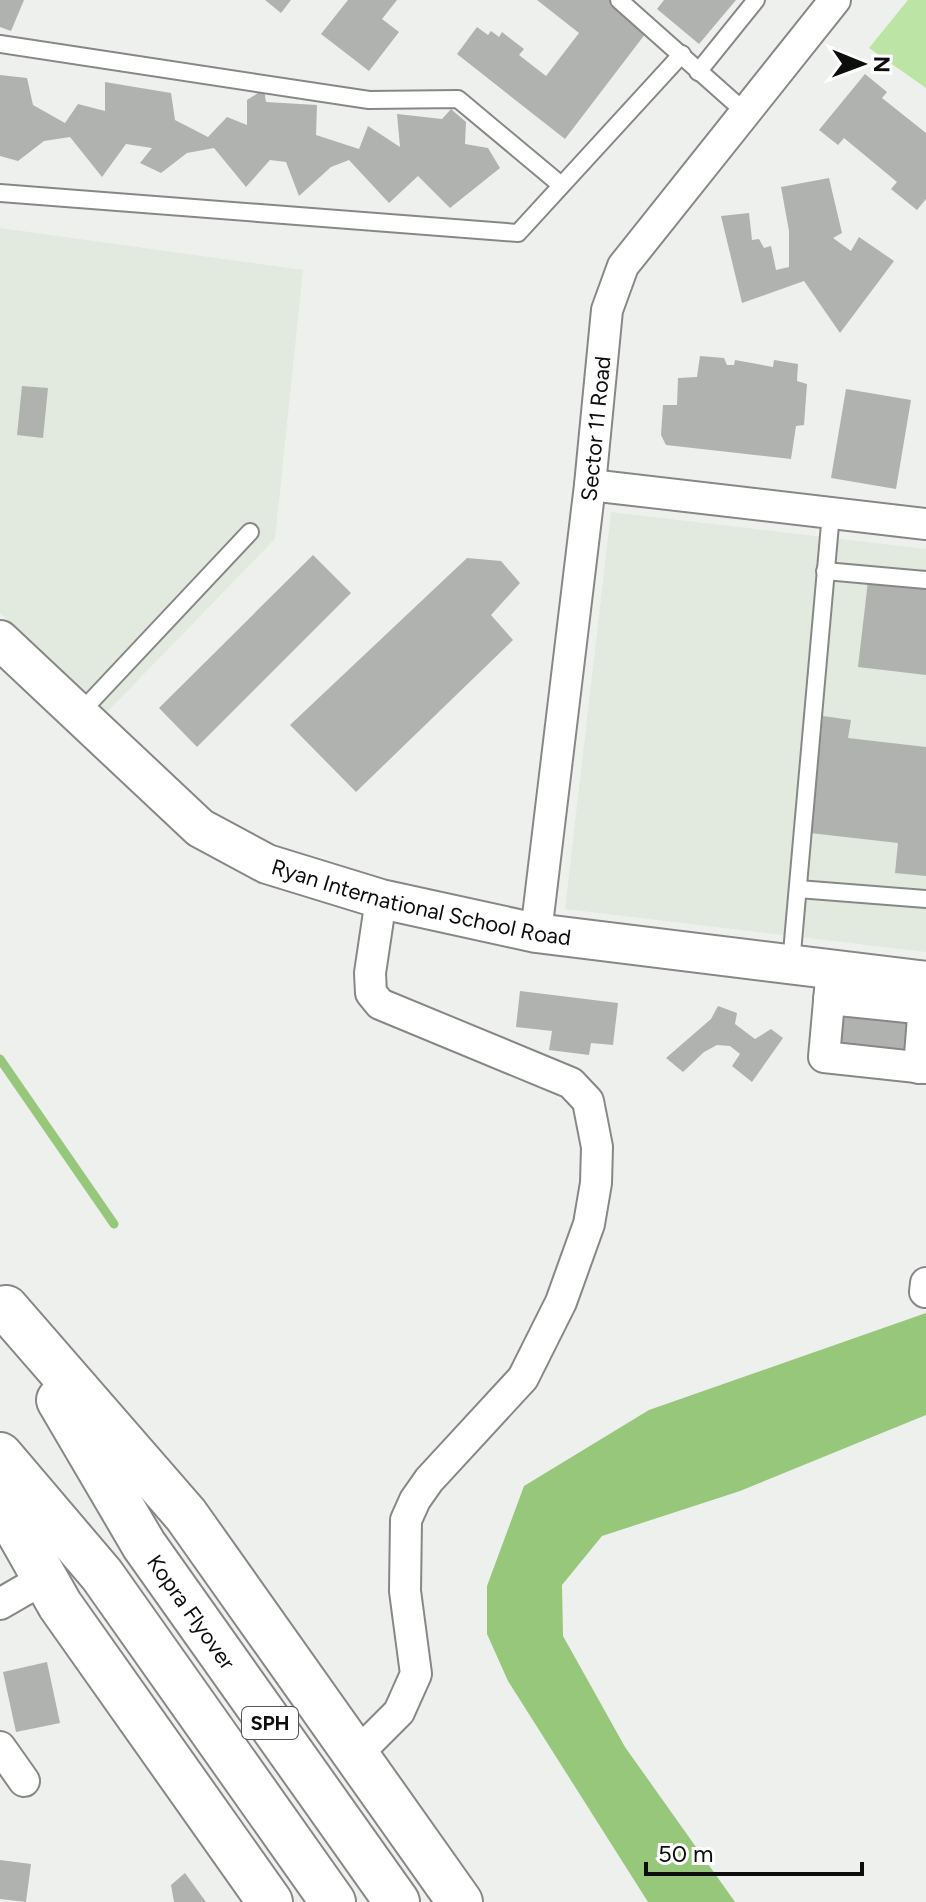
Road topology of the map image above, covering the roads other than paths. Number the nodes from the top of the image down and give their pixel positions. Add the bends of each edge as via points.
1 (619, 0) edge
2 (756, 0) edge
3 (835, 0) edge
4 (0, 44) edge
5 (682, 54) junction
6 (698, 72) junction
7 (745, 112) junction
8 (561, 185) junction
9 (0, 193) edge
10 (590, 485) junction
11 (831, 513) junction
12 (926, 524) edge
13 (250, 532) dead end
14 (825, 571) junction
15 (926, 580) edge
16 (0, 640) edge
17 (79, 714) junction
18 (798, 889) junction
19 (381, 899) junction
20 (926, 899) edge
21 (536, 933) junction
22 (791, 964) junction
23 (926, 981) edge
24 (831, 984) junction
25 (922, 1068) edge
26 (926, 1284) edge
27 (925, 1292) edge
28 (3, 1304) edge
29 (0, 1455) edge
30 (0, 1499) edge
31 (45, 1578) junction
32 (0, 1604) edge
33 (0, 1747) edge
34 (356, 1755) junction
35 (24, 1781) dead end
36 (270, 1902) edge
37 (333, 1902) edge
38 (397, 1902) edge
39 (460, 1902) edge

1 - 5 lane
2 - 6 lane
3 - 7 street, Sector 11 Road
4 - 8 lane via 369,100 458,99
5 - 6 lane
5 - 8 lane
6 - 7 lane
7 - 10 street, Sector 11 Road via 623,266 607,310
8 - 9 lane via 518,233
10 - 11 street
10 - 21 street, Sector 11 Road
11 - 12 street
11 - 14 lane
13 - 17 lane
14 - 15 lane
14 - 18 lane
16 - 17 street, Ryan International School Road
17 - 19 street, Ryan International School Road via 200,828 267,864
18 - 20 lane
18 - 22 lane
19 - 21 street, Ryan International School Road
19 - 34 street via 371,993 380,1004 571,1083 588,1101 597,1147 596,1183 589,1224 561,1302 523,1378 429,1480 406,1520 405,1591 416,1674 399,1712
21 - 22 street, Ryan International School Road
22 - 24 street, Ryan International School Road
23 - 24 street, Ryan International School Road
24 - 25 street via 917,1008 923,1017
24 - 25 street via 824,1057
26 - 27 street
28 - 34 highway via 186,1515
28 - 38 highway, Kopra Flyover / SPH via 144,1545
29 - 37 highway, SPH via 102,1575
30 - 31 highway
31 - 32 street
31 - 36 highway
33 - 35 street
34 - 39 highway

